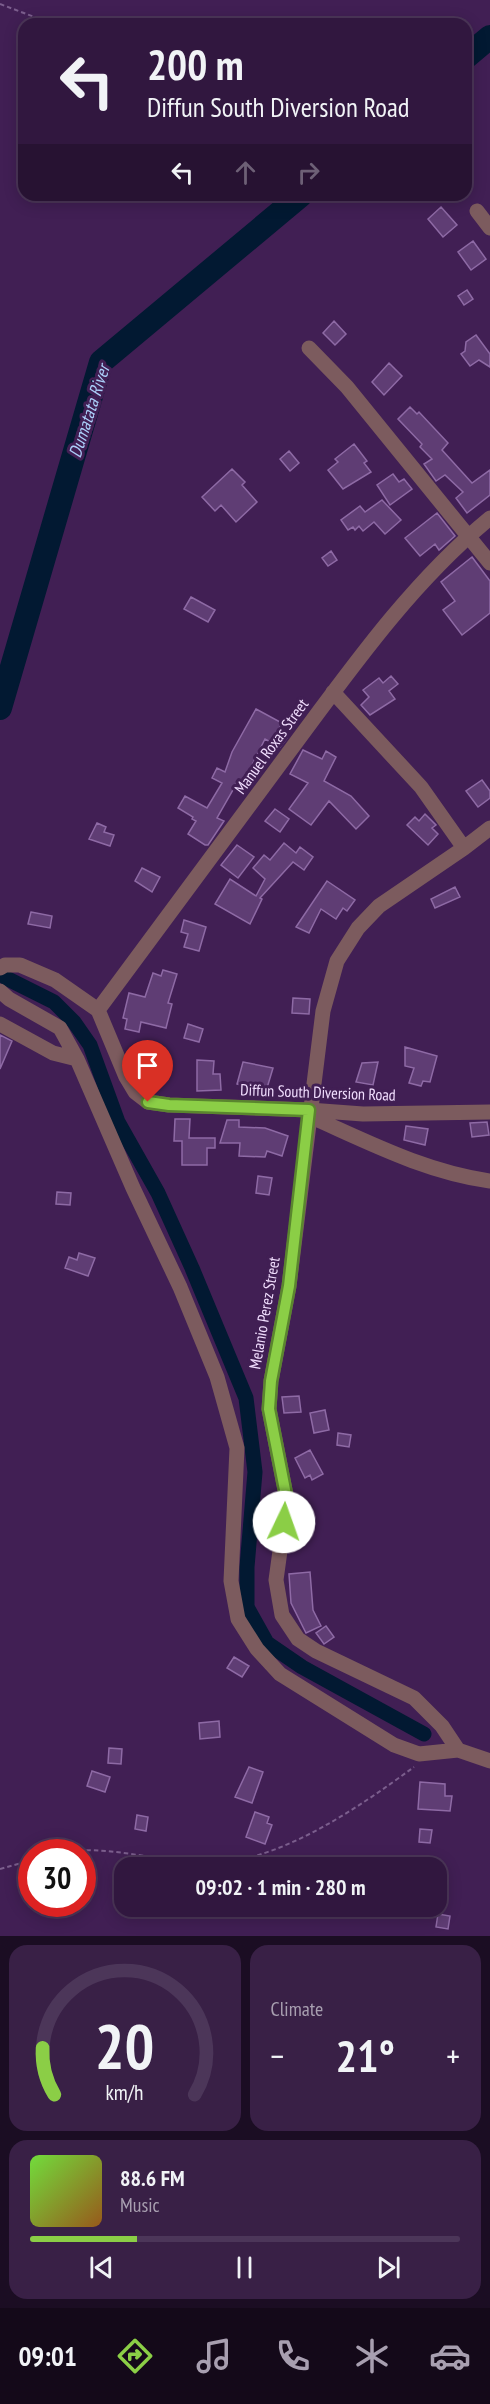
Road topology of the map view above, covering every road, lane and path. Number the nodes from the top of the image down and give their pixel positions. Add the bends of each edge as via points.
1 (0, 4) edge
2 (37, 18) edge
3 (477, 211) dead end
4 (490, 228) edge
5 (309, 348) dead end
6 (490, 518) edge
7 (468, 536) junction
8 (490, 563) edge
9 (333, 692) junction
10 (490, 828) edge
11 (464, 848) junction
12 (0, 968) edge
13 (0, 991) edge
14 (98, 1010) junction
15 (0, 1024) edge
16 (77, 1059) junction
17 (490, 1112) edge
18 (309, 1113) junction
19 (490, 1181) edge
20 (458, 1750) junction
21 (426, 1754) junction
22 (490, 1761) edge
23 (96, 1852) edge
24 (18, 1864) edge
25 (0, 1869) edge

1 - 2 path
3 - 4 street
5 - 7 street via 347,387
6 - 7 street, Manuel Roxas Street
7 - 8 street
7 - 9 street, Manuel Roxas Street via 398,610
9 - 11 street via 421,787
9 - 14 street, Manuel Roxas Street
10 - 11 street, Melanio Perez Street
11 - 18 street, Melanio Perez Street via 379,906 358,928 338,961 323,1011
12 - 14 street via 20,964 55,980
13 - 16 street via 60,1028
14 - 18 street, Diffun South Diversion Road via 126,1077 135,1092 148,1102
15 - 16 street via 53,1053
16 - 21 street via 217,1377 237,1448 231,1581 238,1619 257,1649 280,1674 394,1745
17 - 18 street, Diffun South Diversion Road
18 - 19 street via 414,1162 459,1177
18 - 20 street, Melanio Perez Street via 289,1286 269,1409 287,1500 276,1580 282,1615 298,1638 316,1651 414,1698 442,1726
20 - 21 street
20 - 22 street
21 - 23 path via 414,1767 337,1820 248,1859 200,1863
24 - 25 path

